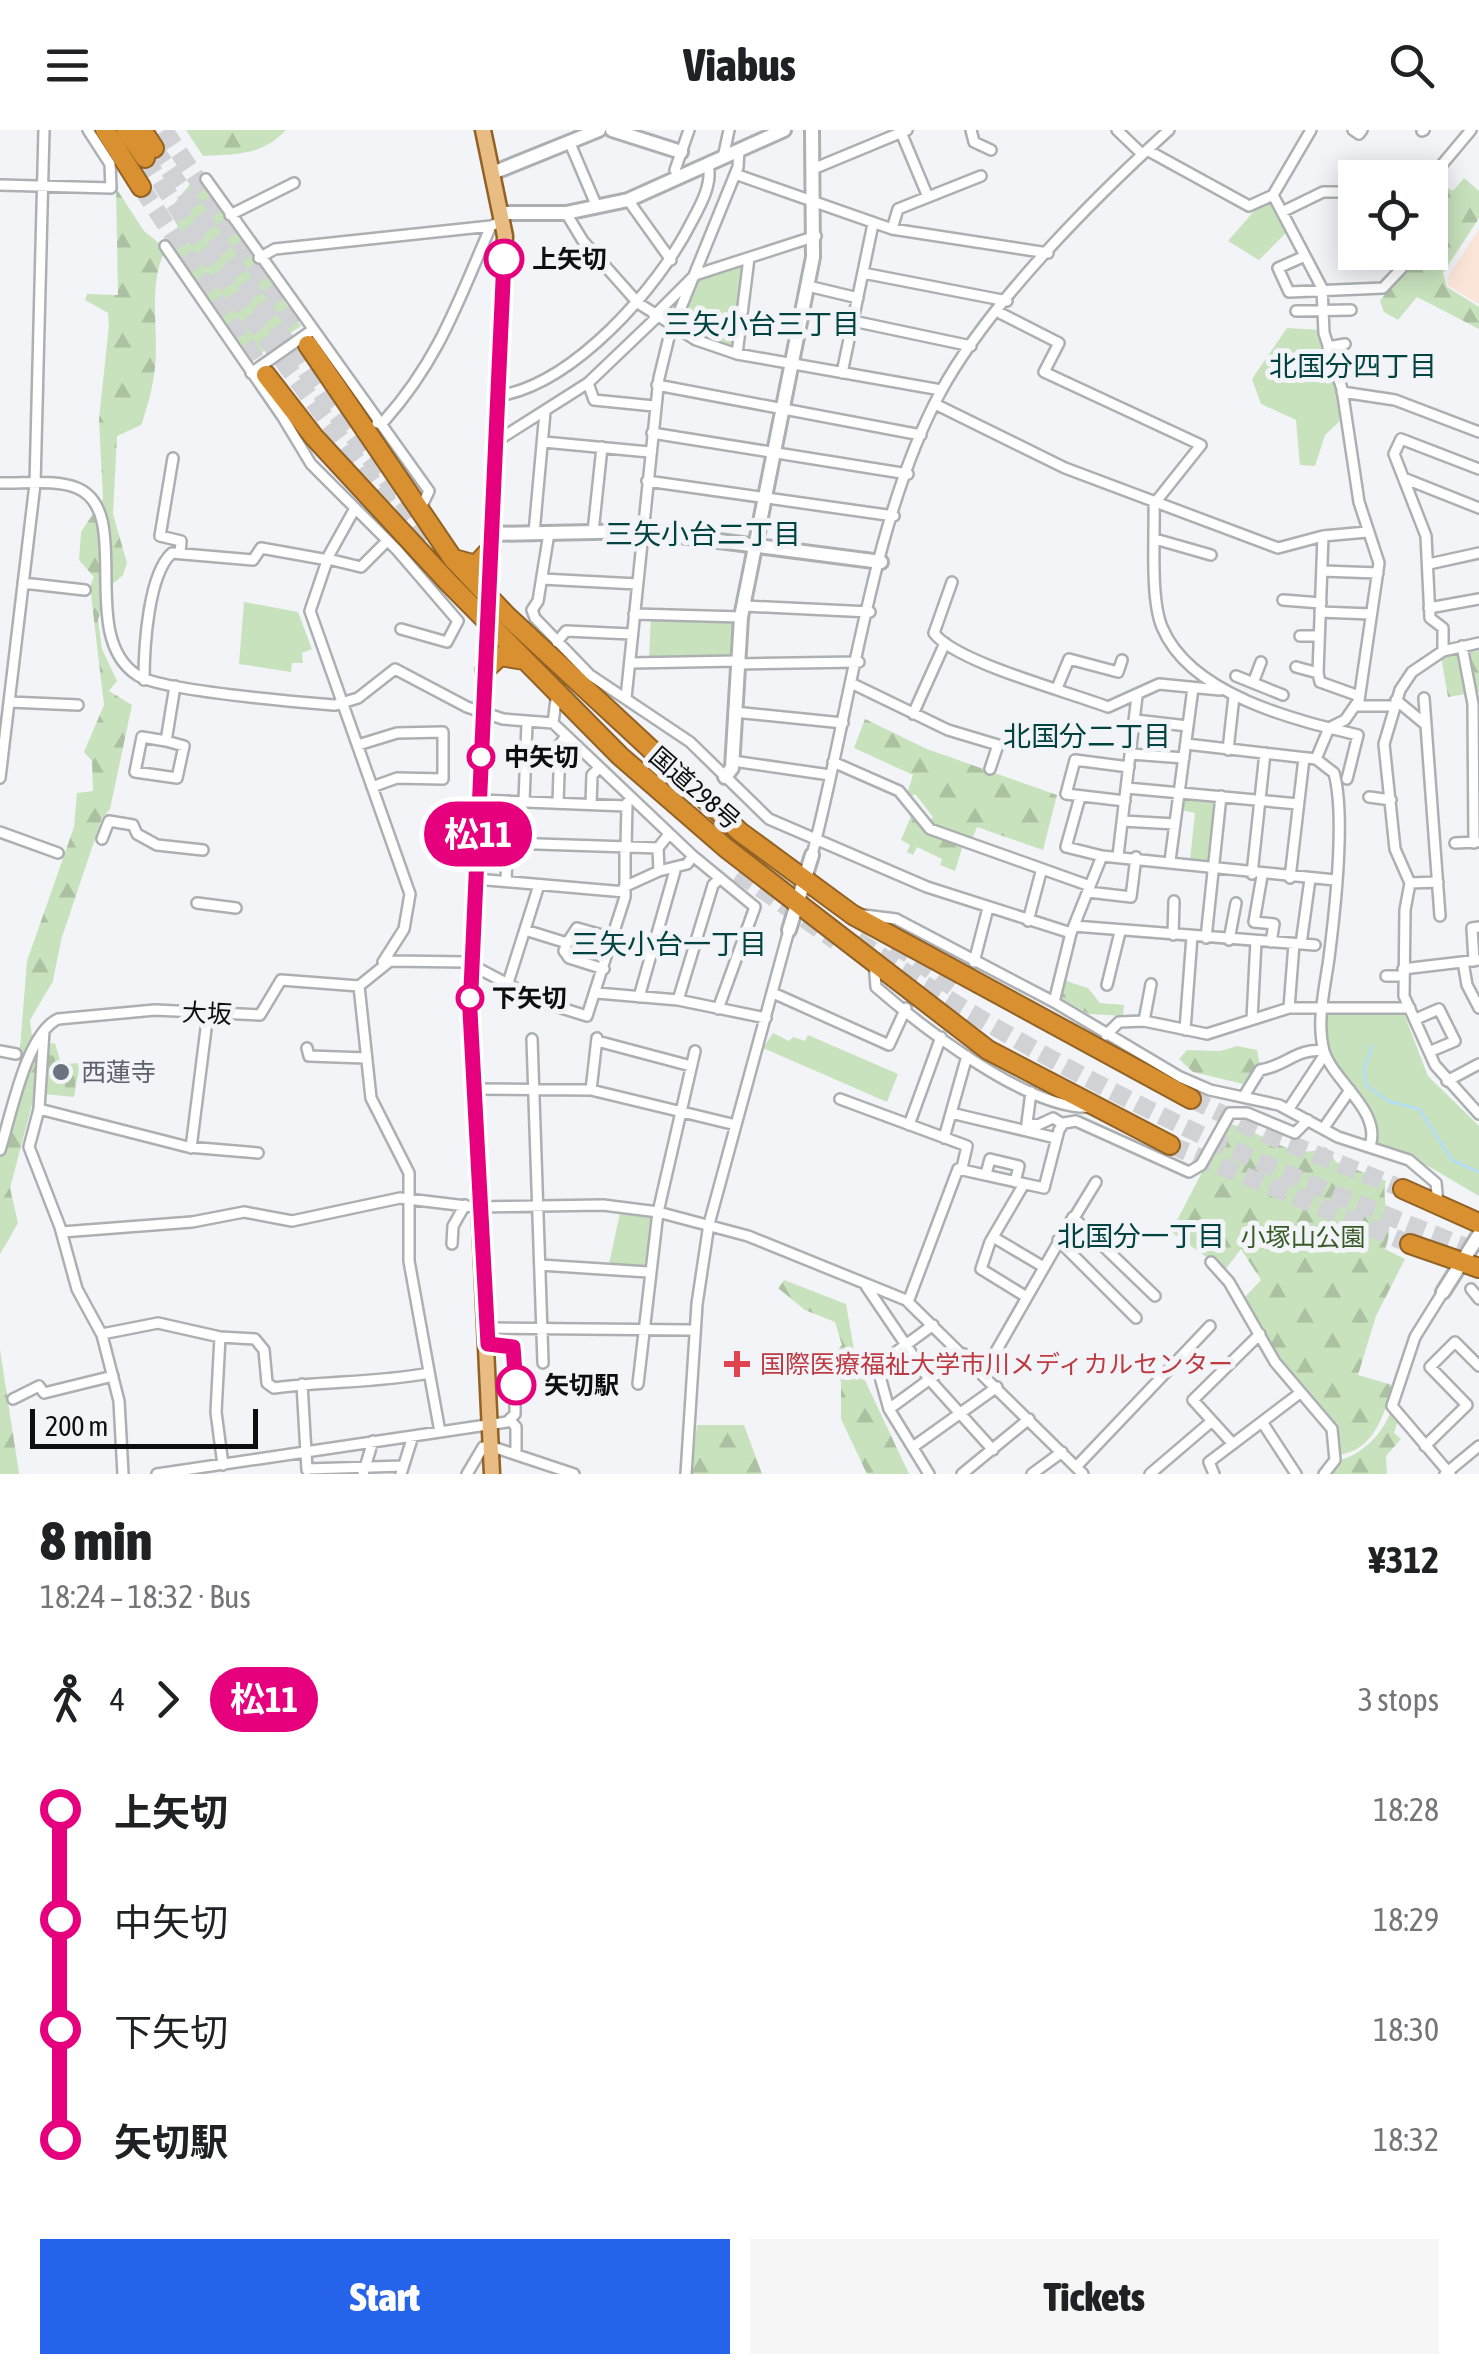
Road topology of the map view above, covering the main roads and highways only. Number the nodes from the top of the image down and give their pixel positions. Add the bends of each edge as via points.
1 (105, 130) edge
2 (126, 130) edge
3 (142, 130) edge
4 (483, 130) edge
5 (141, 187) tunnel mouth
6 (309, 338) tunnel mouth
7 (258, 374) tunnel mouth
8 (491, 541) junction
9 (454, 559) junction
10 (489, 597) junction
11 (487, 622) junction
12 (524, 660) junction
13 (485, 670) junction
14 (578, 682) junction
15 (580, 715) junction
16 (783, 854) dead end
17 (729, 875) tunnel mouth
18 (1191, 1099) tunnel mouth
19 (1170, 1144) tunnel mouth
20 (1402, 1189) tunnel mouth
21 (1479, 1223) edge
22 (1410, 1244) tunnel mouth
23 (1470, 1266) edge
24 (492, 1474) edge

1 - 5 highway
2 - 3 highway via 149,153
4 - 8 main road via 499,220
6 - 9 highway, 国道298号
7 - 11 highway, 国道298号
8 - 9 highway via 476,565
8 - 10 main road
9 - 10 highway, 国道298号
10 - 11 main road
10 - 14 highway, 国道298号
11 - 12 highway, 国道298号
11 - 13 main road
12 - 13 highway via 500,656
12 - 15 highway, 国道298号
13 - 24 main road via 472,964 472,1206 488,1344
14 - 16 highway
14 - 18 highway, 国道298号 via 804,882
15 - 17 highway via 606,752
15 - 19 highway, 国道298号 via 663,795 988,1050
20 - 21 highway
22 - 23 highway

